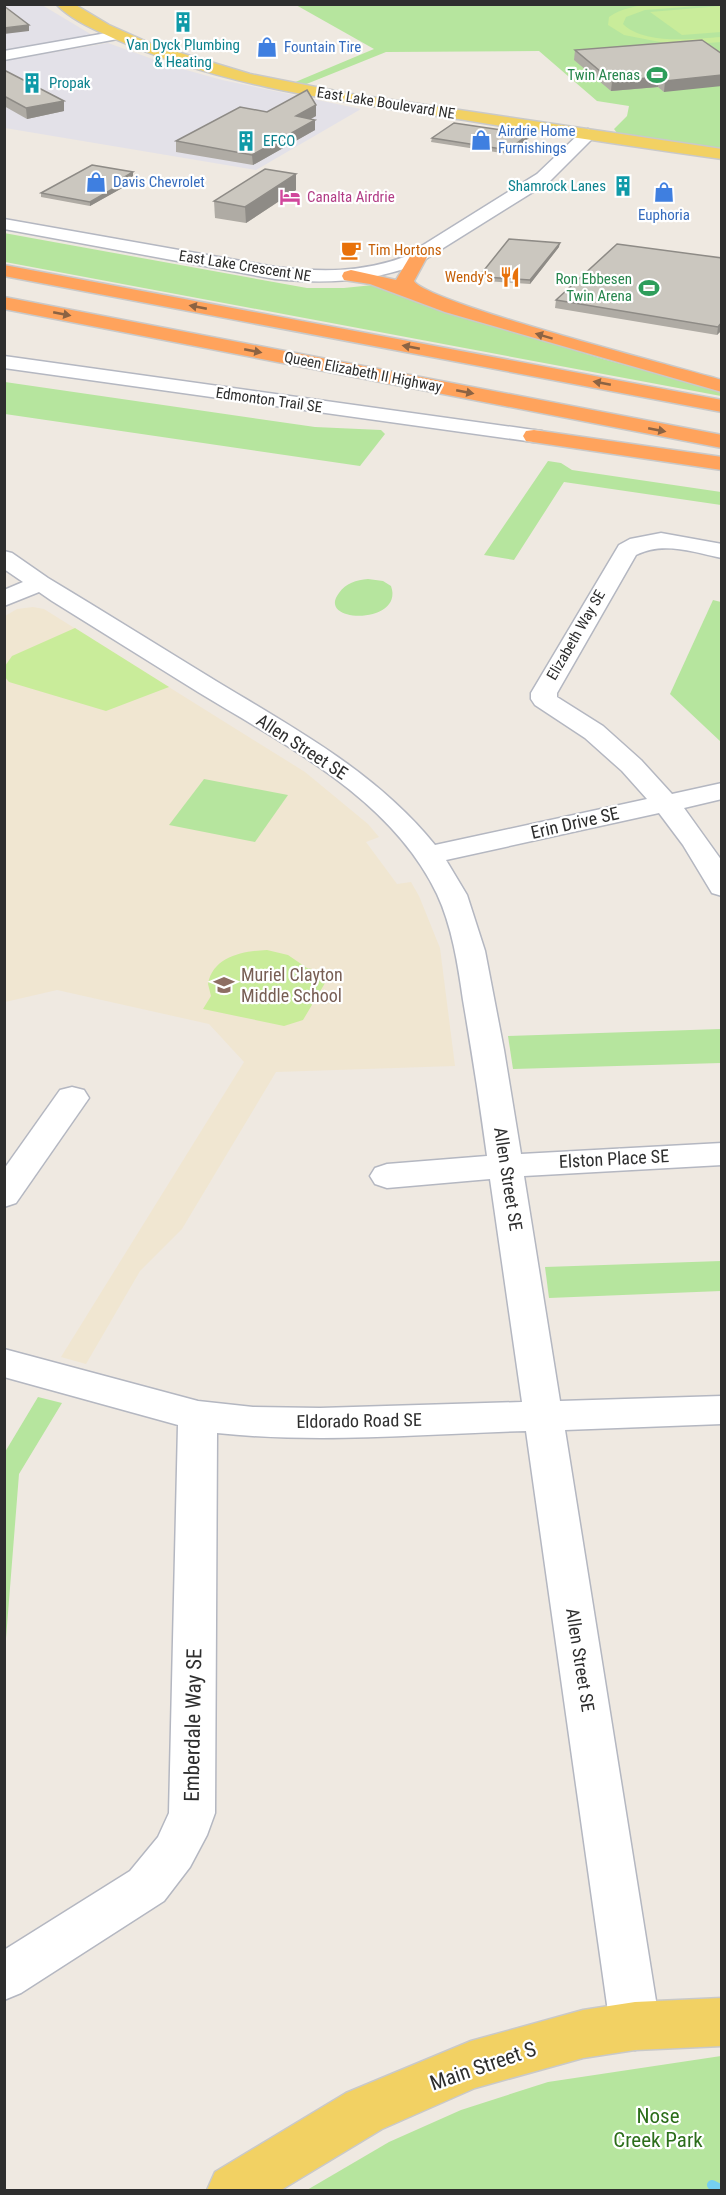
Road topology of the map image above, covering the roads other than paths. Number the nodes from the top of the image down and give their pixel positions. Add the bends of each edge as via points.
1 (63, 4) edge
2 (118, 35) junction
3 (4, 56) edge
4 (588, 134) junction
5 (722, 154) edge
6 (4, 224) edge
7 (418, 257) junction
8 (4, 270) edge
9 (351, 276) junction
10 (4, 303) edge
11 (440, 304) junction
12 (4, 362) edge
13 (722, 386) edge
14 (722, 406) edge
15 (534, 436) joint
16 (722, 442) edge
17 (722, 464) edge
18 (722, 551) edge
19 (4, 558) edge
20 (40, 583) junction
21 (4, 600) edge
22 (722, 791) edge
23 (667, 802) junction
24 (428, 855) junction
25 (722, 886) edge
26 (72, 1098) dead end
27 (722, 1154) edge
28 (506, 1166) junction
29 (387, 1176) dead end
30 (4, 1195) edge
31 (4, 1364) edge
32 (722, 1410) edge
33 (198, 1416) junction
34 (544, 1417) junction
35 (4, 1977) edge
36 (722, 2022) edge
37 (635, 2026) junction
38 (233, 2190) edge

1 - 2 main road, East Lake Boulevard NE
2 - 3 street
2 - 4 main road, East Lake Boulevard NE via 197,63 290,87
4 - 5 main road, East Lake Boulevard NE
4 - 7 street, East Lake Crescent NE via 543,178
6 - 9 street, East Lake Crescent NE via 275,273
7 - 9 street, East Lake Crescent NE via 391,268
7 - 11 highway via 406,277 406,286
14 -> 8 highway, Queen Elizabeth II Highway
9 - 11 highway via 374,279
10 -> 16 highway, Queen Elizabeth II Highway
13 -> 11 highway
12 - 15 street, Edmonton Trail SE
15 - 17 highway
18 - 23 street, Elizabeth Way SE via 657,539 627,550 544,693 552,707 592,731
19 - 20 street, Allen Street SE
20 - 21 street
20 - 24 street, Allen Street SE via 308,748 394,816
22 - 23 street, Erin Drive SE
23 - 24 street, Erin Drive SE
23 - 25 street
24 - 28 street, Allen Street SE via 452,896 464,936 488,1050
26 - 30 street
27 - 28 street, Elston Place SE
28 - 29 street, Elston Place SE
28 - 34 street, Allen Street SE
31 - 33 street, Eldorado Road SE
32 - 34 street, Eldorado Road SE
33 - 34 street, Eldorado Road SE via 320,1423
33 - 35 street, Emberdale Way SE via 192,1813 174,1852 147,1886
34 - 37 street, Allen Street SE
36 - 37 main road, Main Street S
37 - 38 main road, Main Street S via 583,2034 471,2065 364,2111

